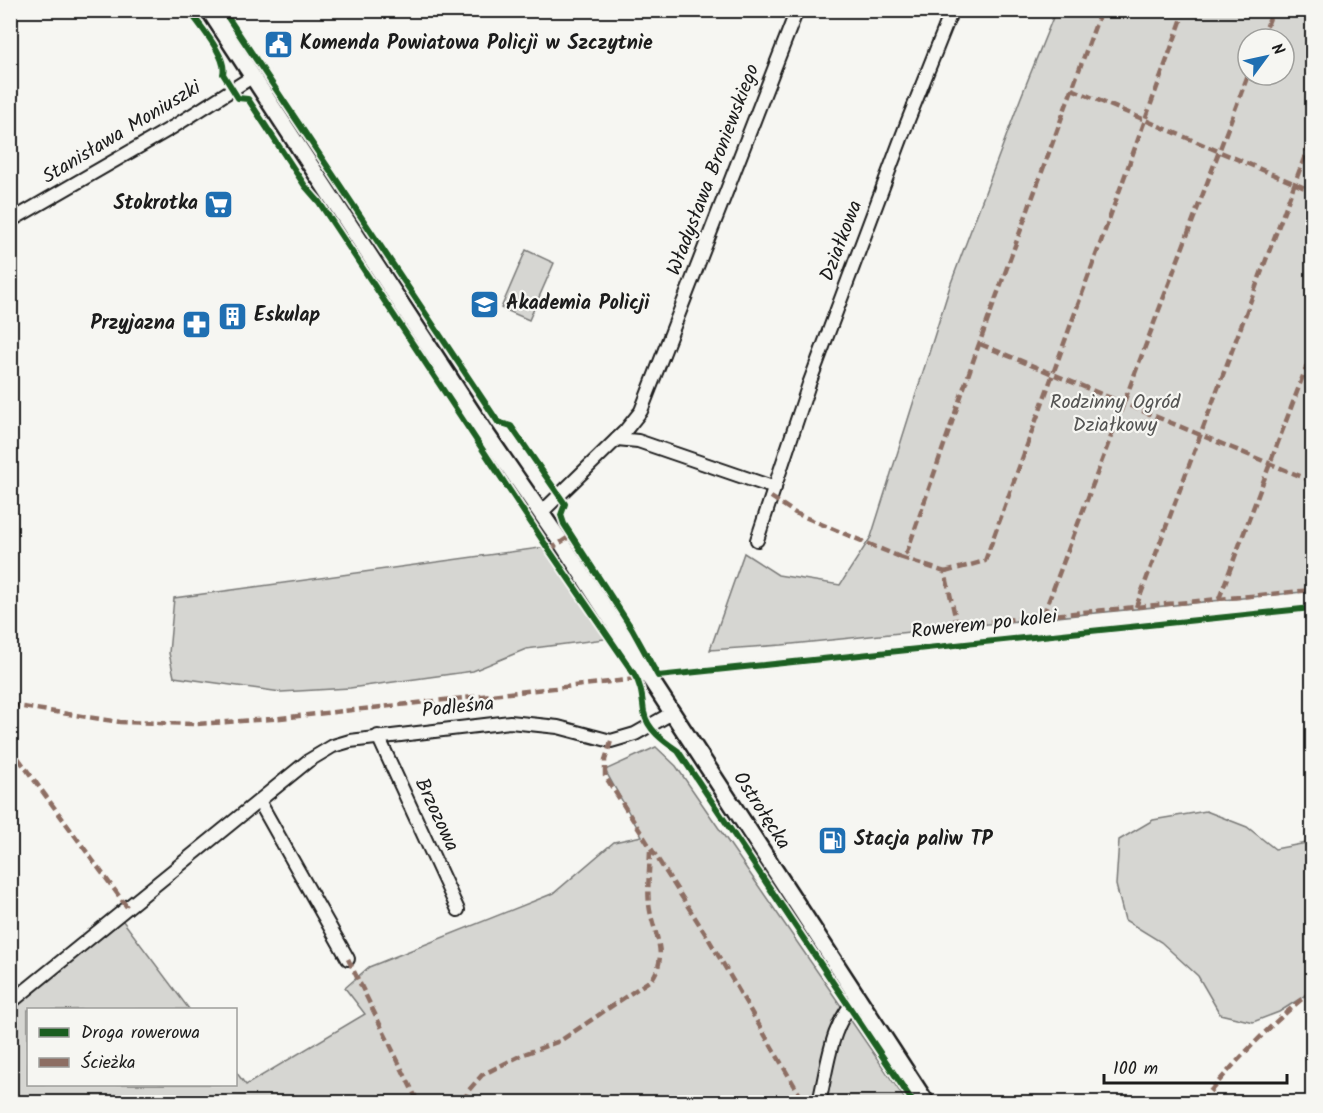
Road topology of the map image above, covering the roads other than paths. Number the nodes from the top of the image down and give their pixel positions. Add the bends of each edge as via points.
1 (209, 10) edge
2 (797, 10) edge
3 (952, 10) edge
4 (252, 77) junction
5 (10, 221) edge
6 (617, 439) junction
7 (775, 488) junction
8 (541, 513) junction
9 (757, 540) dead end
10 (672, 713) junction
11 (378, 736) junction
12 (259, 801) junction
13 (458, 910) dead end
14 (348, 959) dead end
15 (859, 997) junction
16 (10, 1002) edge
17 (819, 1102) edge
18 (926, 1102) edge

1 - 4 main road, Ostrołęcka
2 - 6 street, Władysława Broniewskiego via 640,411
3 - 7 street, Działkowa via 809,384
4 - 5 street, Stanisława Moniuszki
4 - 8 main road, Ostrołęcka
6 - 7 street via 638,441
6 - 8 street, Władysława Broniewskiego
7 - 9 street, Działkowa
8 - 10 main road, Ostrołęcka
10 - 11 street, Podleśna via 635,734 611,741 558,727 510,722
10 - 15 main road, Ostrołęcka
11 - 12 street, Podleśna via 343,742 321,753
11 - 13 street, Brzozowa
12 - 14 street
12 - 16 street, Podleśna
15 - 17 street via 838,1023
15 - 18 main road, Ostrołęcka

